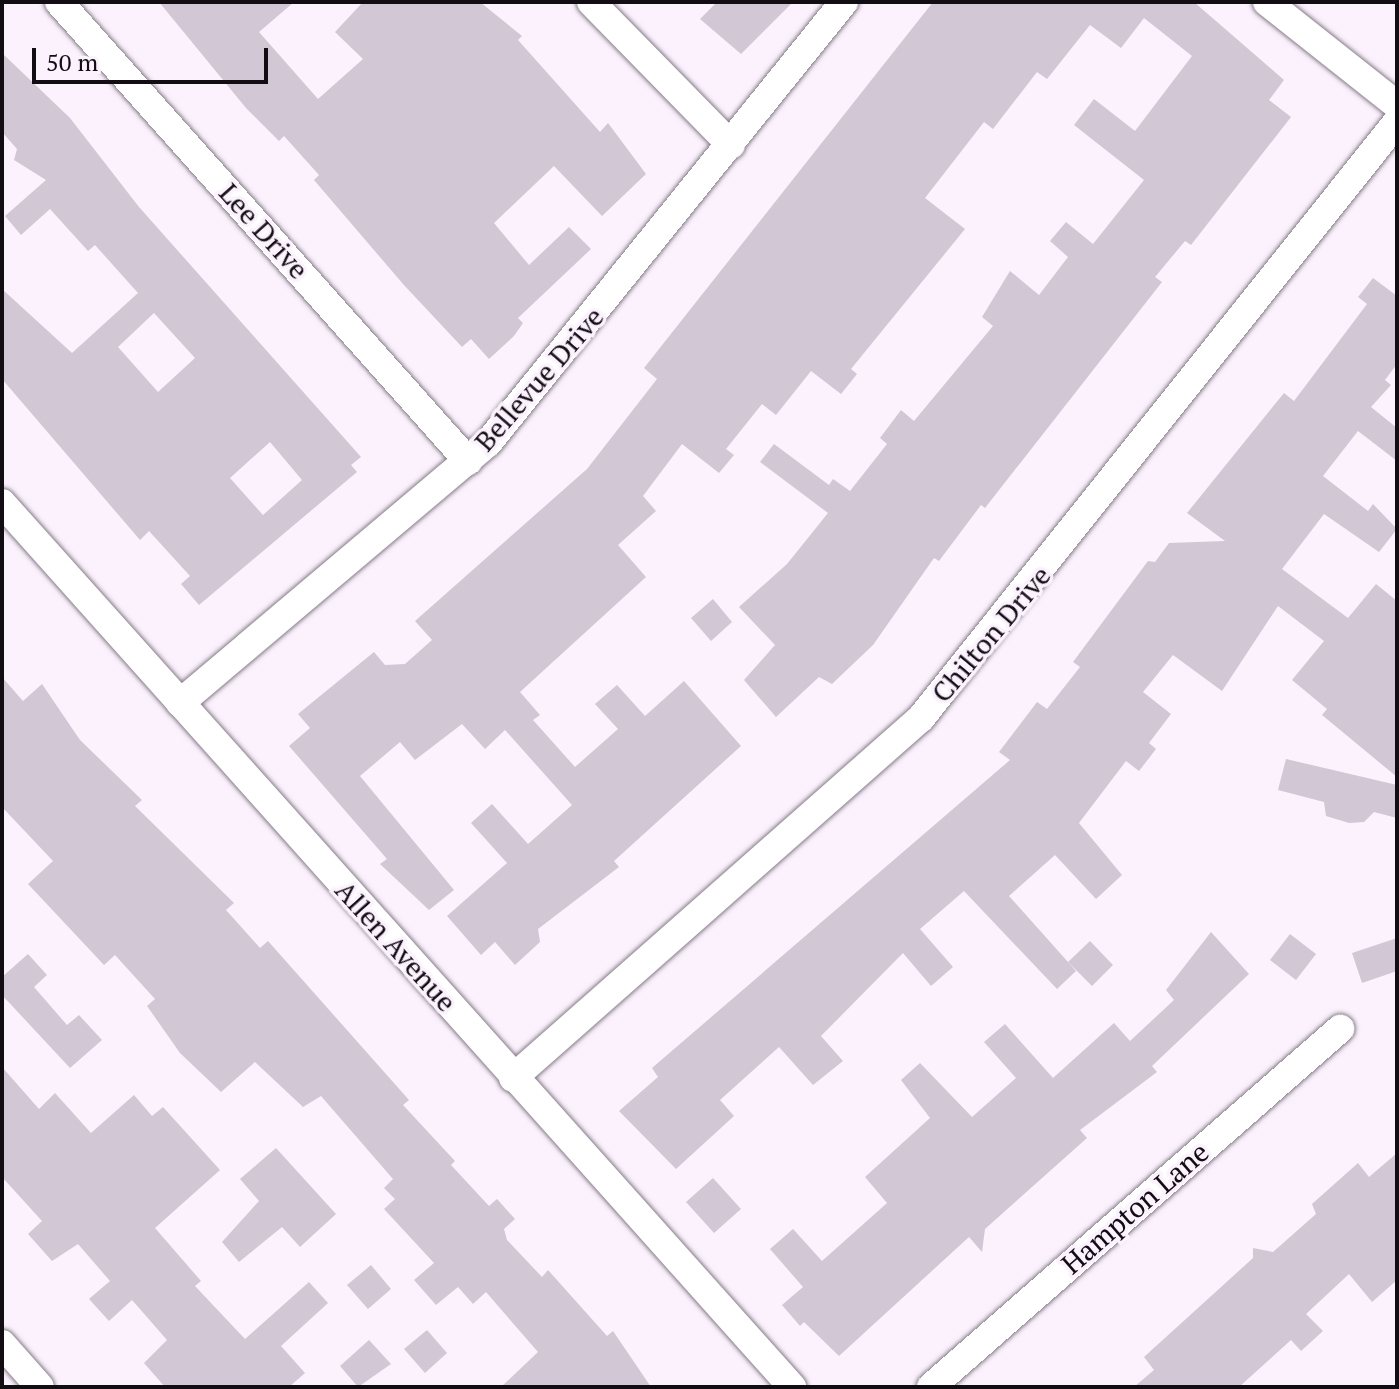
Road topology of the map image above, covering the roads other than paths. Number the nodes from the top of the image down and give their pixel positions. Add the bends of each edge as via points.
1 (59, 2) edge
2 (591, 2) edge
3 (844, 2) edge
4 (1267, 2) edge
5 (1397, 105) edge
6 (1397, 122) edge
7 (731, 145) junction
8 (468, 461) junction
9 (2, 503) edge
10 (180, 703) junction
11 (1340, 1029) dead end
12 (513, 1078) junction
13 (2, 1344) edge
14 (40, 1387) edge
15 (792, 1387) edge
16 (931, 1387) edge

1 - 8 street, Lee Drive
2 - 7 street
3 - 7 street, Bellevue Drive
4 - 5 street
6 - 12 street, Chilton Drive via 921,718
7 - 8 street, Bellevue Drive via 523,405
8 - 10 street, Bellevue Drive
9 - 10 street, Allen Avenue
10 - 12 street, Allen Avenue
11 - 16 street, Hampton Lane
12 - 15 street, Allen Avenue
13 - 14 street

